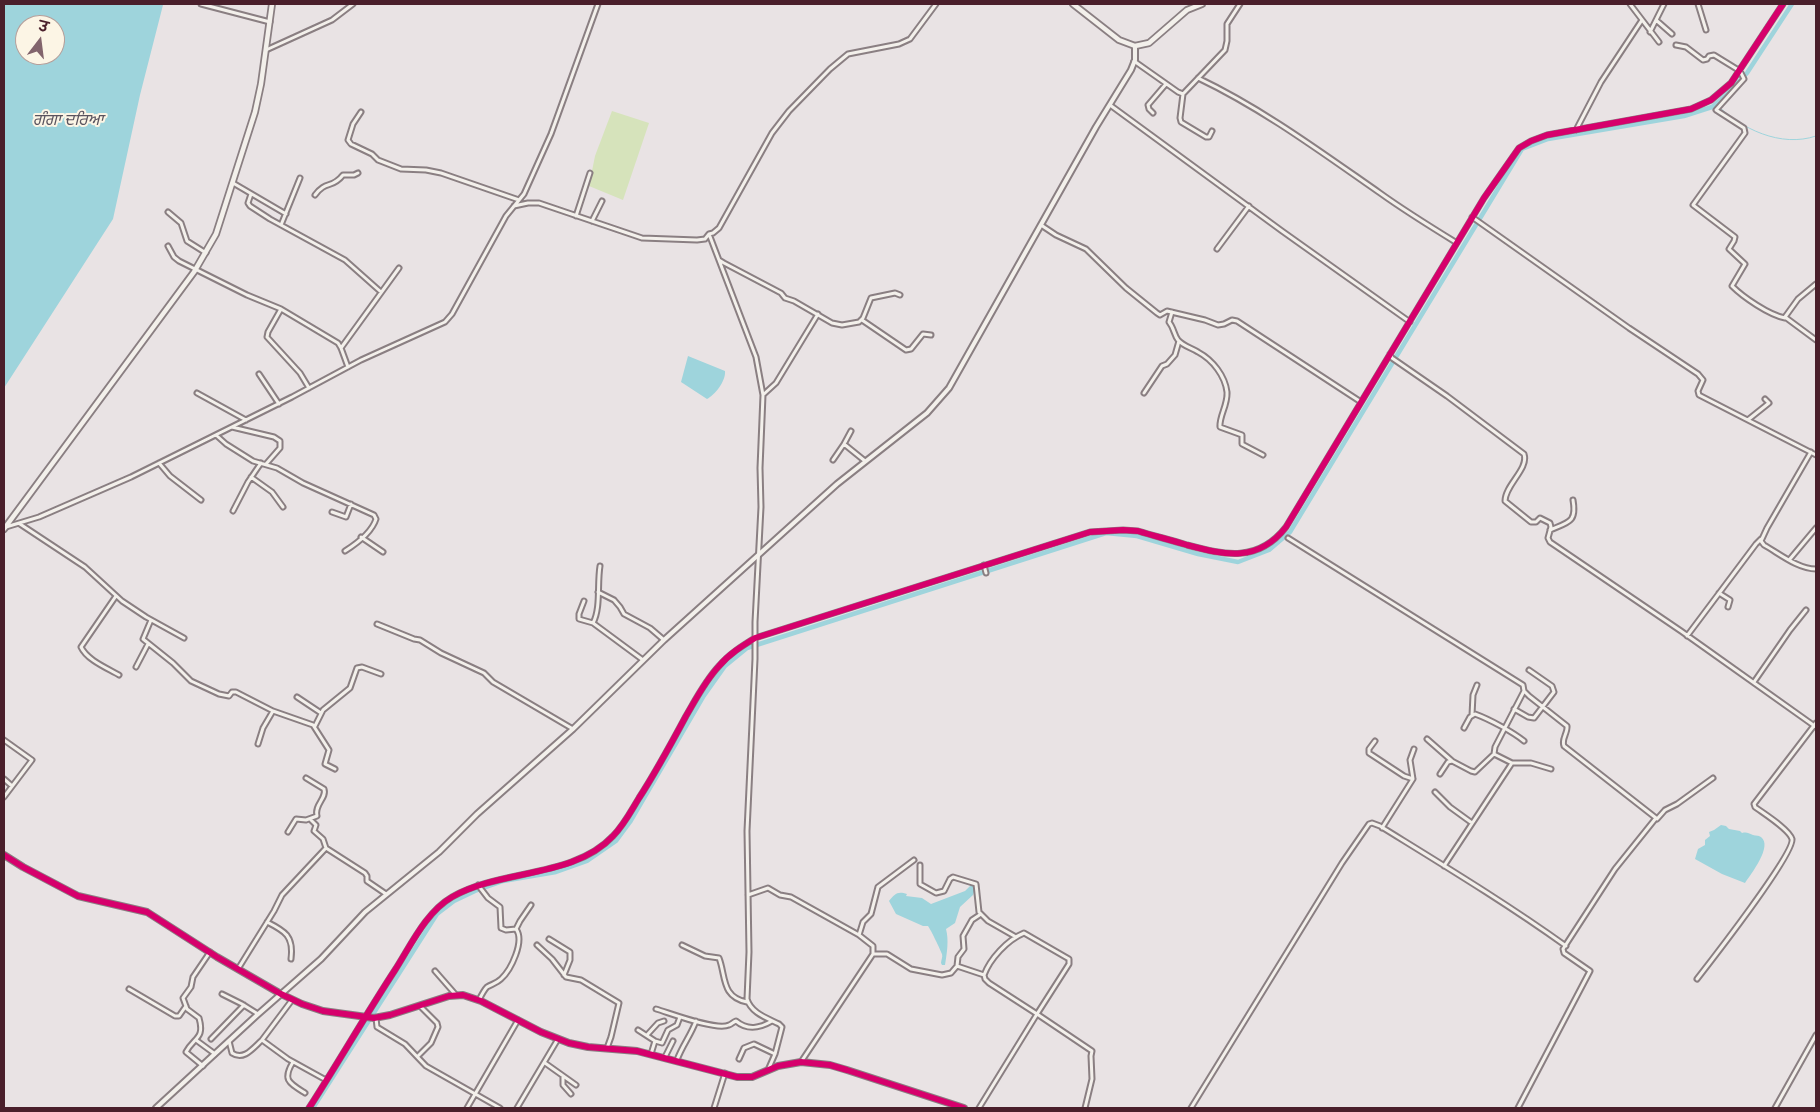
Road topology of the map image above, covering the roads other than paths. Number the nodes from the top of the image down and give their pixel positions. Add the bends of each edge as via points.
1 (201, 4) edge
2 (272, 4) edge
3 (353, 4) edge
4 (598, 4) edge
5 (936, 4) edge
6 (1073, 4) edge
7 (1202, 4) edge
8 (1240, 4) edge
9 (1630, 4) edge
10 (1664, 4) edge
11 (1698, 4) edge
12 (1784, 4) edge
13 (1642, 20) junction
14 (1656, 20) junction
15 (270, 22) junction
16 (1706, 30) dead end
17 (1650, 32) junction
18 (1672, 34) dead end
19 (1659, 42) dead end
20 (1676, 45) dead end
21 (1135, 46) junction
22 (266, 50) junction
23 (1134, 61) junction
24 (1741, 73) junction
25 (1198, 78) junction
26 (1166, 84) junction
27 (1183, 94) junction
28 (1110, 105) junction
29 (361, 112) dead end
30 (1153, 113) dead end
31 (1212, 130) dead end
32 (1576, 130) junction
33 (358, 173) dead end
34 (590, 173) dead end
35 (300, 178) dead end
36 (233, 183) junction
37 (252, 194) junction
38 (315, 195) dead end
39 (519, 200) junction
40 (602, 201) dead end
41 (513, 206) junction
42 (1249, 206) junction
43 (168, 212) dead end
44 (286, 214) junction
45 (576, 216) junction
46 (1472, 217) junction
47 (592, 221) junction
48 (281, 225) junction
49 (1041, 225) junction
50 (708, 234) junction
51 (1457, 243) junction
52 (168, 246) dead end
53 (1217, 249) dead end
54 (206, 253) junction
55 (719, 259) junction
56 (399, 268) dead end
57 (196, 270) junction
58 (1816, 284) edge
59 (381, 292) junction
60 (900, 295) dead end
61 (281, 309) junction
62 (1172, 312) junction
63 (818, 314) junction
64 (1785, 318) junction
65 (862, 320) junction
66 (1410, 322) junction
67 (930, 335) dead end
68 (1816, 340) edge
69 (1179, 341) junction
70 (341, 348) junction
71 (1391, 356) junction
72 (348, 367) junction
73 (259, 374) dead end
74 (309, 388) junction
75 (196, 392) dead end
76 (1144, 393) dead end
77 (763, 395) junction
78 (1765, 399) dead end
79 (1360, 402) junction
80 (279, 404) junction
81 (246, 420) junction
82 (1749, 420) junction
83 (231, 427) junction
84 (851, 431) dead end
85 (216, 435) junction
86 (844, 444) junction
87 (1811, 452) junction
88 (1816, 454) edge
89 (1263, 455) dead end
90 (834, 460) dead end
91 (865, 461) junction
92 (159, 463) junction
93 (263, 463) junction
94 (252, 477) junction
95 (201, 500) dead end
96 (1572, 500) dead end
97 (351, 504) junction
98 (283, 506) dead end
99 (233, 510) dead end
100 (332, 512) dead end
101 (19, 524) junction
102 (4, 528) edge
103 (1816, 528) edge
104 (1550, 530) junction
105 (361, 537) junction
106 (1288, 538) dead end
107 (1761, 539) junction
108 (345, 551) dead end
109 (383, 552) dead end
110 (759, 555) junction
111 (1790, 559) junction
112 (600, 566) dead end
113 (984, 567) junction
114 (1816, 569) edge
115 (986, 573) dead end
116 (597, 592) junction
117 (1720, 593) junction
118 (116, 596) junction
119 (584, 601) dead end
120 (1728, 607) dead end
121 (1806, 610) dead end
122 (151, 620) junction
123 (594, 623) junction
124 (378, 624) dead end
125 (1687, 636) junction
126 (184, 638) dead end
127 (664, 640) junction
128 (755, 640) junction
129 (148, 644) junction
130 (641, 662) junction
131 (136, 666) dead end
132 (1529, 670) dead end
133 (381, 674) dead end
134 (119, 676) dead end
135 (1754, 682) junction
136 (1477, 685) dead end
137 (1524, 691) junction
138 (297, 697) dead end
139 (1543, 706) junction
140 (1514, 709) junction
141 (273, 711) junction
142 (321, 713) junction
143 (1472, 715) junction
144 (1816, 725) edge
145 (315, 726) junction
146 (1464, 728) dead end
147 (573, 729) junction
148 (1505, 729) junction
149 (1427, 739) dead end
150 (4, 740) edge
151 (1524, 741) dead end
152 (1375, 742) dead end
153 (258, 744) dead end
154 (1414, 749) dead end
155 (1494, 754) junction
156 (1452, 761) junction
157 (1512, 763) junction
158 (1551, 768) dead end
159 (334, 769) dead end
160 (1440, 774) dead end
161 (306, 778) dead end
162 (1713, 778) dead end
163 (4, 779) edge
164 (1413, 779) junction
165 (12, 786) junction
166 (1435, 792) dead end
167 (4, 798) edge
168 (309, 819) junction
169 (1656, 819) junction
170 (1472, 823) junction
171 (1382, 828) junction
172 (288, 832) dead end
173 (326, 848) junction
174 (4, 855) edge
175 (914, 860) dead end
176 (920, 865) dead end
177 (1444, 866) junction
178 (478, 886) junction
179 (386, 894) junction
180 (748, 895) junction
181 (531, 905) dead end
182 (981, 914) junction
183 (268, 922) junction
184 (516, 929) junction
185 (859, 935) junction
186 (1016, 936) junction
187 (549, 939) dead end
188 (537, 945) dead end
189 (682, 945) dead end
190 (1566, 946) junction
191 (210, 952) junction
192 (873, 954) junction
193 (291, 959) dead end
194 (957, 966) junction
195 (238, 969) junction
196 (435, 971) dead end
197 (564, 975) junction
198 (984, 975) junction
199 (1698, 979) dead end
200 (129, 989) dead end
201 (222, 994) dead end
202 (281, 994) junction
203 (456, 995) junction
204 (292, 1000) junction
205 (478, 1000) junction
206 (748, 1002) junction
207 (244, 1005) junction
208 (186, 1006) junction
209 (420, 1006) junction
210 (656, 1009) dead end
211 (258, 1014) junction
212 (1037, 1014) junction
213 (680, 1016) junction
214 (365, 1018) junction
215 (375, 1018) junction
216 (518, 1020) junction
217 (664, 1021) dead end
218 (696, 1021) junction
219 (772, 1021) junction
220 (638, 1030) dead end
221 (647, 1035) junction
222 (1816, 1035) edge
223 (211, 1039) dead end
224 (558, 1039) junction
225 (196, 1040) junction
226 (262, 1040) junction
227 (229, 1041) junction
228 (655, 1041) junction
229 (673, 1041) dead end
230 (607, 1048) junction
231 (216, 1054) junction
232 (651, 1054) junction
233 (775, 1054) junction
234 (418, 1056) junction
235 (665, 1057) junction
236 (739, 1058) dead end
237 (678, 1060) junction
238 (293, 1062) junction
239 (801, 1062) junction
240 (545, 1063) junction
241 (203, 1066) junction
242 (768, 1070) junction
243 (725, 1073) junction
244 (563, 1076) junction
245 (326, 1080) junction
246 (576, 1085) dead end
247 (305, 1093) dead end
248 (571, 1094) dead end
249 (474, 1095) junction
250 (157, 1108) edge
251 (308, 1108) edge
252 (467, 1108) edge
253 (500, 1108) edge
254 (517, 1108) edge
255 (714, 1108) edge
256 (964, 1108) edge
257 (979, 1108) edge
258 (1085, 1108) edge
259 (1191, 1108) edge
260 (1518, 1108) edge
261 (1775, 1108) edge

1 - 15 street
2 - 15 main road
3 - 22 street via 332,20
4 - 39 street via 551,134
5 - 50 street via 910,39 848,54 830,69 781,120 719,228
6 - 21 main road via 1119,40
7 - 21 main road via 1187,10 1148,43
8 - 25 street via 1227,24 1224,50
9 - 13 street
10 - 14 street
11 - 16 street
12 - 24 street
13 - 17 street
13 - 32 street via 1601,82
14 - 17 street
14 - 18 street
15 - 22 main road
17 - 19 street
20 - 24 street via 1688,48 1703,60 1714,55
21 - 23 street
22 - 36 main road via 255,112
23 - 26 street
23 - 28 street
24 - 32 street via 1721,94 1696,108
24 - 64 street via 1744,79 1717,111 1746,131 1693,205 1735,237 1729,249 1745,264 1732,286 1760,306
25 - 27 street
25 - 51 street via 1252,106
26 - 27 street
26 - 30 street via 1148,105
27 - 31 street via 1181,122 1206,137
28 - 42 street
28 - 49 street
29 - 39 street via 354,121 349,142 378,160 401,169 430,171 463,180
32 - 46 street via 1547,135 1522,146
33 - 38 street via 343,175 335,184 322,186
34 - 45 street
35 - 44 street
36 - 37 street
36 - 54 main road
37 - 44 street
37 - 48 street via 249,205
39 - 41 street
40 - 47 street
41 - 45 street via 539,203
41 - 72 street via 448,318 440,325
42 - 53 street
42 - 66 street
43 - 54 street via 181,223 187,241
44 - 48 street
45 - 47 street
46 - 51 street
46 - 82 street via 1698,374 1704,380 1698,391 1700,394
47 - 50 street via 647,239 697,240 705,239
48 - 59 street via 345,260
49 - 62 street via 1086,249 1160,315
49 - 91 street via 949,388 927,413
50 - 55 street
51 - 66 street
52 - 57 street via 176,258
54 - 57 main road
55 - 63 street
55 - 77 street via 756,357
56 - 59 street
57 - 61 street
57 - 102 main road
58 - 64 street via 1798,299
59 - 70 street
60 - 65 street via 895,293 871,298
61 - 70 street
61 - 74 street via 267,337 300,373
62 - 69 street via 1169,322
62 - 79 street via 1218,325 1237,321
63 - 65 street via 839,325
63 - 77 street via 776,383
64 - 68 street
65 - 67 street via 906,350 911,349 923,334
66 - 71 street
69 - 76 street via 1175,355 1162,366
69 - 89 street via 1200,352 1216,366 1227,395 1220,427 1242,435 1242,444
70 - 72 street
71 - 79 street
71 - 104 street via 1524,454 1524,464 1505,502 1532,522 1540,518 1547,521 1551,525
72 - 74 street
73 - 80 street
74 - 80 street
75 - 81 street
77 - 110 street
78 - 82 street via 1768,403
79 - 113 street via 1286,527 1263,546 1248,552 1226,554 1138,531 1105,530 1072,537
80 - 81 street
81 - 83 street
82 - 87 street
83 - 85 street
83 - 93 street via 274,437 282,443
84 - 86 street
85 - 92 street
85 - 93 street via 253,461
86 - 90 street
86 - 91 street
87 - 88 street
87 - 107 street
91 - 110 street
92 - 95 street
92 - 101 street
93 - 94 street
93 - 97 street
94 - 98 street via 272,492
94 - 99 street
96 - 104 street via 1572,518
97 - 100 street via 346,518
97 - 105 street via 371,513 376,519 368,533
101 - 102 street
101 - 118 street via 85,567
103 - 111 street
104 - 125 street via 1550,542
105 - 108 street
105 - 109 street
106 - 137 street via 1524,685
107 - 111 street via 1764,545
107 - 117 street
110 - 127 street
110 - 128 street
111 - 114 street via 1803,567
112 - 116 street
113 - 115 street
113 - 128 street
116 - 123 street via 598,612
116 - 127 street via 614,600 624,614
117 - 120 street via 1730,600
117 - 125 street
118 - 122 street
118 - 134 street via 81,648
119 - 123 street via 579,618
121 - 135 street
122 - 126 street
122 - 129 street via 142,638
123 - 130 street
124 - 147 street via 420,640 484,673 493,682
125 - 135 street
127 - 130 street
128 - 178 street via 738,648 722,662 698,694 646,788 609,840 598,849 569,862
128 - 180 street via 746,831
129 - 131 street
129 - 141 street via 191,681 219,694 229,696 236,692
130 - 147 street
132 - 139 street via 1554,688
133 - 142 street via 357,668 350,688
135 - 144 street
136 - 143 street
137 - 139 street
137 - 140 street
138 - 142 street
139 - 140 street via 1534,718
139 - 169 street via 1567,726 1564,746
140 - 148 street
141 - 145 street
141 - 153 street
142 - 145 street
143 - 146 street
143 - 148 street
144 - 199 street via 1754,804 1778,822 1791,838 1792,845
145 - 159 street via 329,750 325,764
147 - 179 street via 439,852
148 - 151 street
148 - 155 street
149 - 156 street
150 - 165 street via 32,760
152 - 164 street via 1369,749 1370,753
154 - 164 street via 1410,760
155 - 156 street via 1473,772
155 - 157 street
156 - 160 street
157 - 158 street
157 - 170 street
161 - 168 street via 325,792 316,810 317,816
162 - 169 street
163 - 165 street
164 - 171 street
165 - 167 street
166 - 170 street
168 - 172 street via 296,819
168 - 173 street via 316,825 314,831 323,839
169 - 190 street via 1616,869
170 - 177 street
171 - 177 street
171 - 259 street via 1372,823 1367,826
173 - 179 street via 365,873 367,882
173 - 183 street via 285,890
174 - 191 street via 78,896 147,912
175 - 185 street via 878,887 871,914 863,922
176 - 182 street via 920,884 936,893 944,891 953,877 976,884 977,907
177 - 190 street via 1522,914
178 - 184 street via 500,907 501,928
178 - 214 street via 453,896 437,908
179 - 202 street
180 - 185 street via 770,889
180 - 206 street
181 - 184 street
182 - 186 street
182 - 194 street via 972,920 962,936 964,949 958,957
183 - 193 street via 288,935
183 - 195 street
184 - 205 street via 519,942 513,960 504,976 487,987
185 - 192 street via 872,944
186 - 198 street via 992,958
186 - 212 street via 1025,933 1069,959 1069,964
187 - 197 street via 570,952
188 - 197 street
189 - 206 street via 705,956 719,958 729,991 738,1000
190 - 260 street via 1564,953 1590,972
191 - 195 street
191 - 208 street via 184,997
192 - 194 street via 886,954 908,967 942,975 948,975
192 - 239 street
194 - 198 street
195 - 202 street
196 - 203 street
197 - 230 street via 581,980 619,1003
198 - 212 street via 989,983
200 - 208 street via 175,1016 179,1016
201 - 207 street
202 - 204 street
202 - 211 street
203 - 205 street
203 - 209 street
204 - 214 street via 318,1009
204 - 226 street
205 - 216 street
206 - 219 street via 755,1011
207 - 211 street
207 - 223 street
208 - 225 street via 200,1020 201,1033
209 - 215 street
209 - 234 street via 438,1027 431,1043
210 - 213 street
211 - 227 street
212 - 257 street
212 - 258 street via 1092,1051 1092,1079
213 - 218 street
213 - 228 street via 663,1042
214 - 215 street
214 - 245 street
215 - 234 street via 377,1027
216 - 224 street
216 - 249 street
217 - 221 street
218 - 219 street via 722,1026 736,1021 756,1028
218 - 237 street
219 - 233 street via 781,1025 782,1030
220 - 221 street
221 - 228 street
222 - 261 street
224 - 230 street via 579,1046
224 - 240 street
225 - 231 street
225 - 241 street via 186,1052
226 - 227 street via 240,1056 232,1053
226 - 238 street
227 - 231 street
228 - 232 street
229 - 235 street
230 - 232 street
231 - 241 street
232 - 235 street
233 - 236 street via 754,1044 744,1048
233 - 242 street
234 - 249 street via 426,1066
235 - 237 street
237 - 243 street
238 - 245 street
238 - 247 street via 287,1076 293,1086
239 - 242 street
239 - 256 street via 839,1067
240 - 244 street
240 - 254 street
241 - 250 street
242 - 243 street via 748,1078
243 - 255 street
244 - 246 street
244 - 248 street via 563,1085
245 - 251 street
249 - 252 street
249 - 253 street

